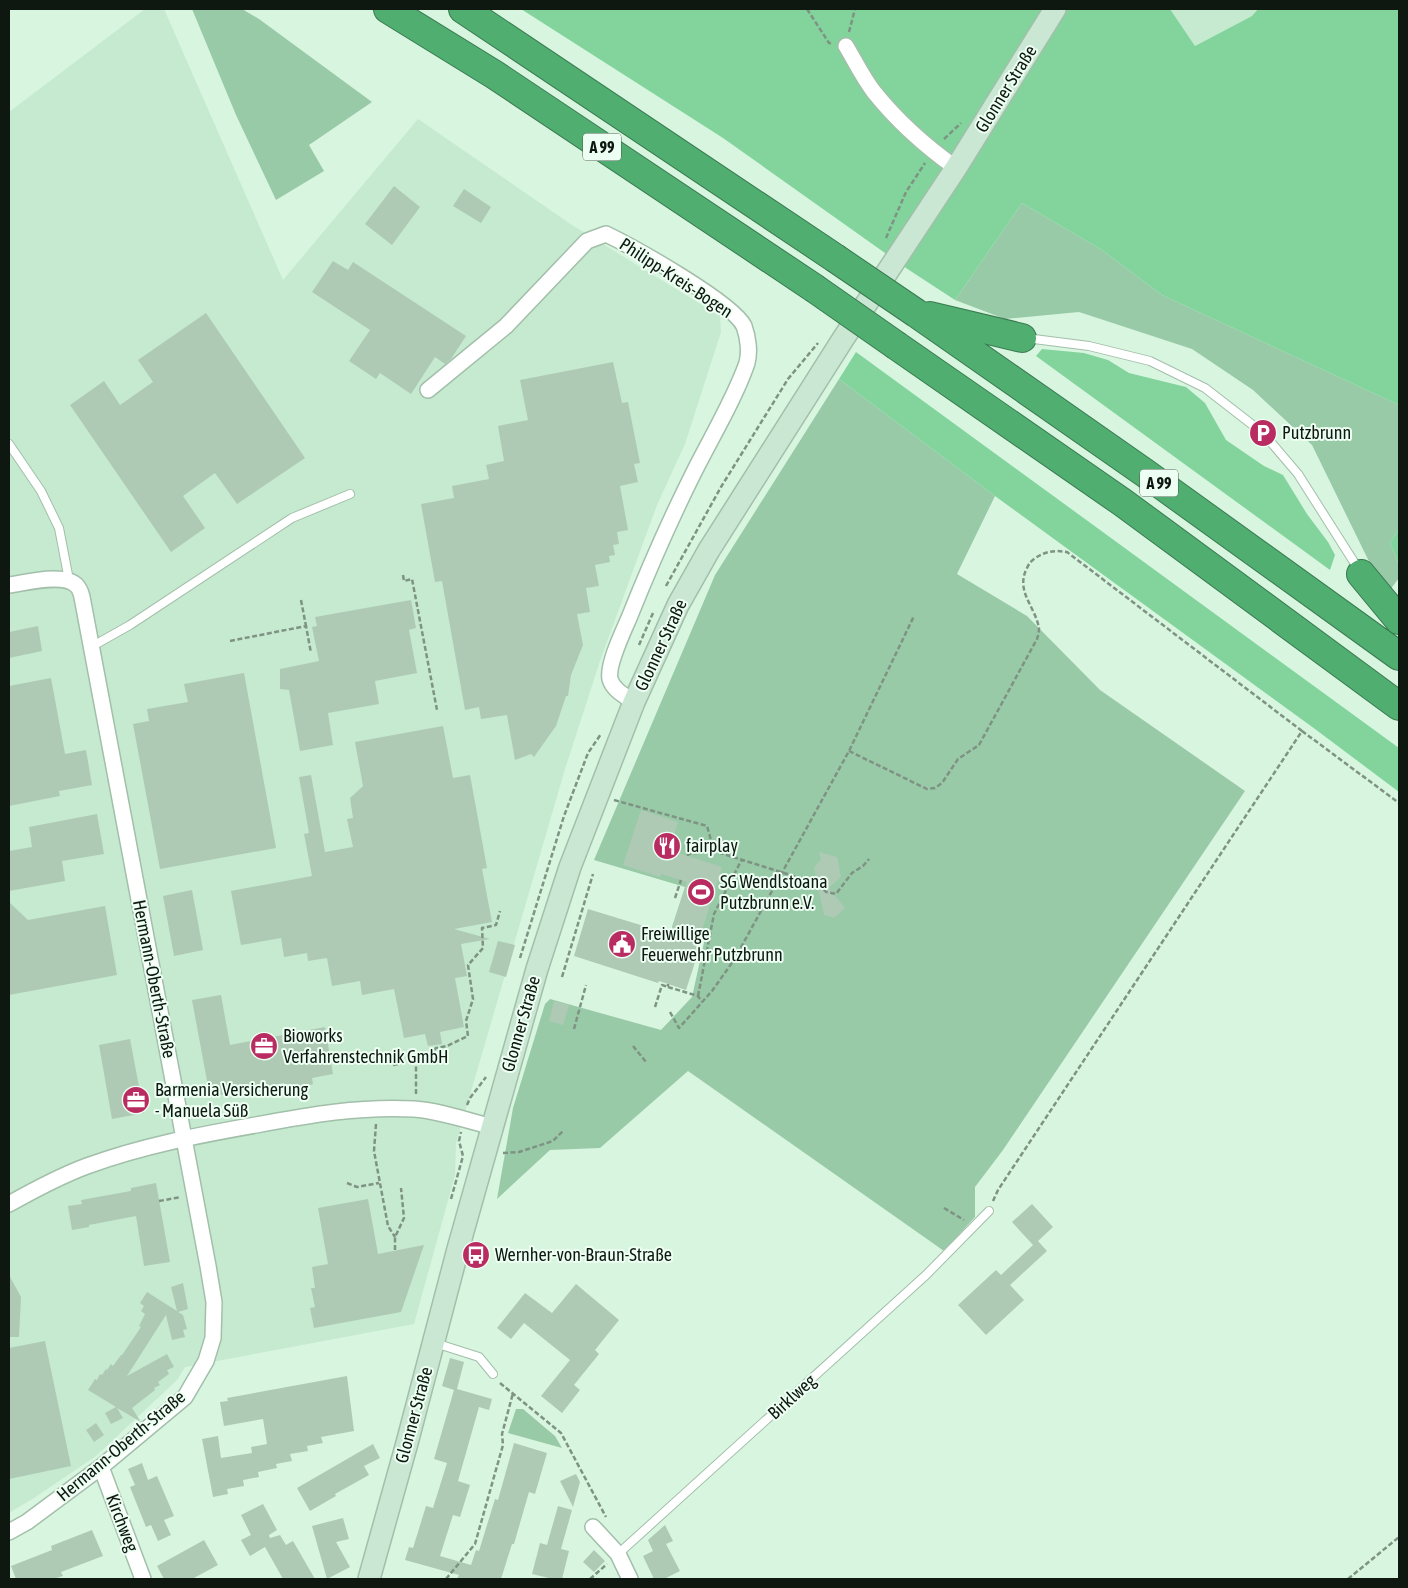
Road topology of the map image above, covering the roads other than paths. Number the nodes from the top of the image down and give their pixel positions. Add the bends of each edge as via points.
1 (388, 9) edge
2 (464, 9) edge
3 (1055, 9) edge
4 (846, 46) road end
5 (956, 168) junction
6 (916, 312) junction
7 (1022, 338) joint
8 (428, 390) dead end
9 (9, 444) edge
10 (350, 494) dead end
11 (1361, 574) joint
12 (69, 580) junction
13 (9, 585) edge
14 (1399, 620) edge
15 (91, 647) junction
16 (1399, 656) edge
17 (634, 702) junction
18 (1399, 706) edge
19 (492, 1127) junction
20 (184, 1138) junction
21 (9, 1204) edge
22 (989, 1211) dead end
23 (433, 1343) junction
24 (493, 1374) road end
25 (101, 1467) junction
26 (593, 1527) dead end
27 (9, 1532) edge
28 (618, 1554) junction
29 (143, 1579) edge
30 (369, 1579) edge
31 (630, 1579) edge

1 - 18 highway, A 99, bridge via 495,75 814,288 1122,502
2 - 6 highway, A 99, bridge
3 - 5 street, Glonner Straße
4 - 5 street via 873,91 905,127
5 - 17 street, Glonner Straße via 742,496 678,605
6 - 7 highway
6 - 16 highway, A 99
7 - 11 lane via 1089,346 1150,361 1205,388 1263,433 1298,474
8 - 17 street, Philipp-Kreis-Bogen via 506,326 587,241 606,234 635,248 728,308 743,324 748,342 747,362 666,529 610,670 610,680 615,688
9 - 12 lane via 41,491 59,528
10 - 15 lane via 292,518 130,625
11 - 14 highway
12 - 13 street via 55,578
12 - 15 street, Hermann-Oberth-Straße via 77,586 82,597
15 - 20 street, Hermann-Oberth-Straße
17 - 19 street, Glonner Straße via 567,877
19 - 20 street via 416,1109 377,1108 320,1113
19 - 23 street, Glonner Straße
20 - 21 street via 85,1167
20 - 25 street, Hermann-Oberth-Straße via 214,1302 213,1338 206,1361 184,1397
22 - 28 lane, Birklweg via 926,1275
23 - 24 lane via 479,1357
23 - 30 street, Glonner Straße
25 - 27 street, Hermann-Oberth-Straße via 28,1522
25 - 29 street, Kirchweg
26 - 28 street
28 - 31 street

